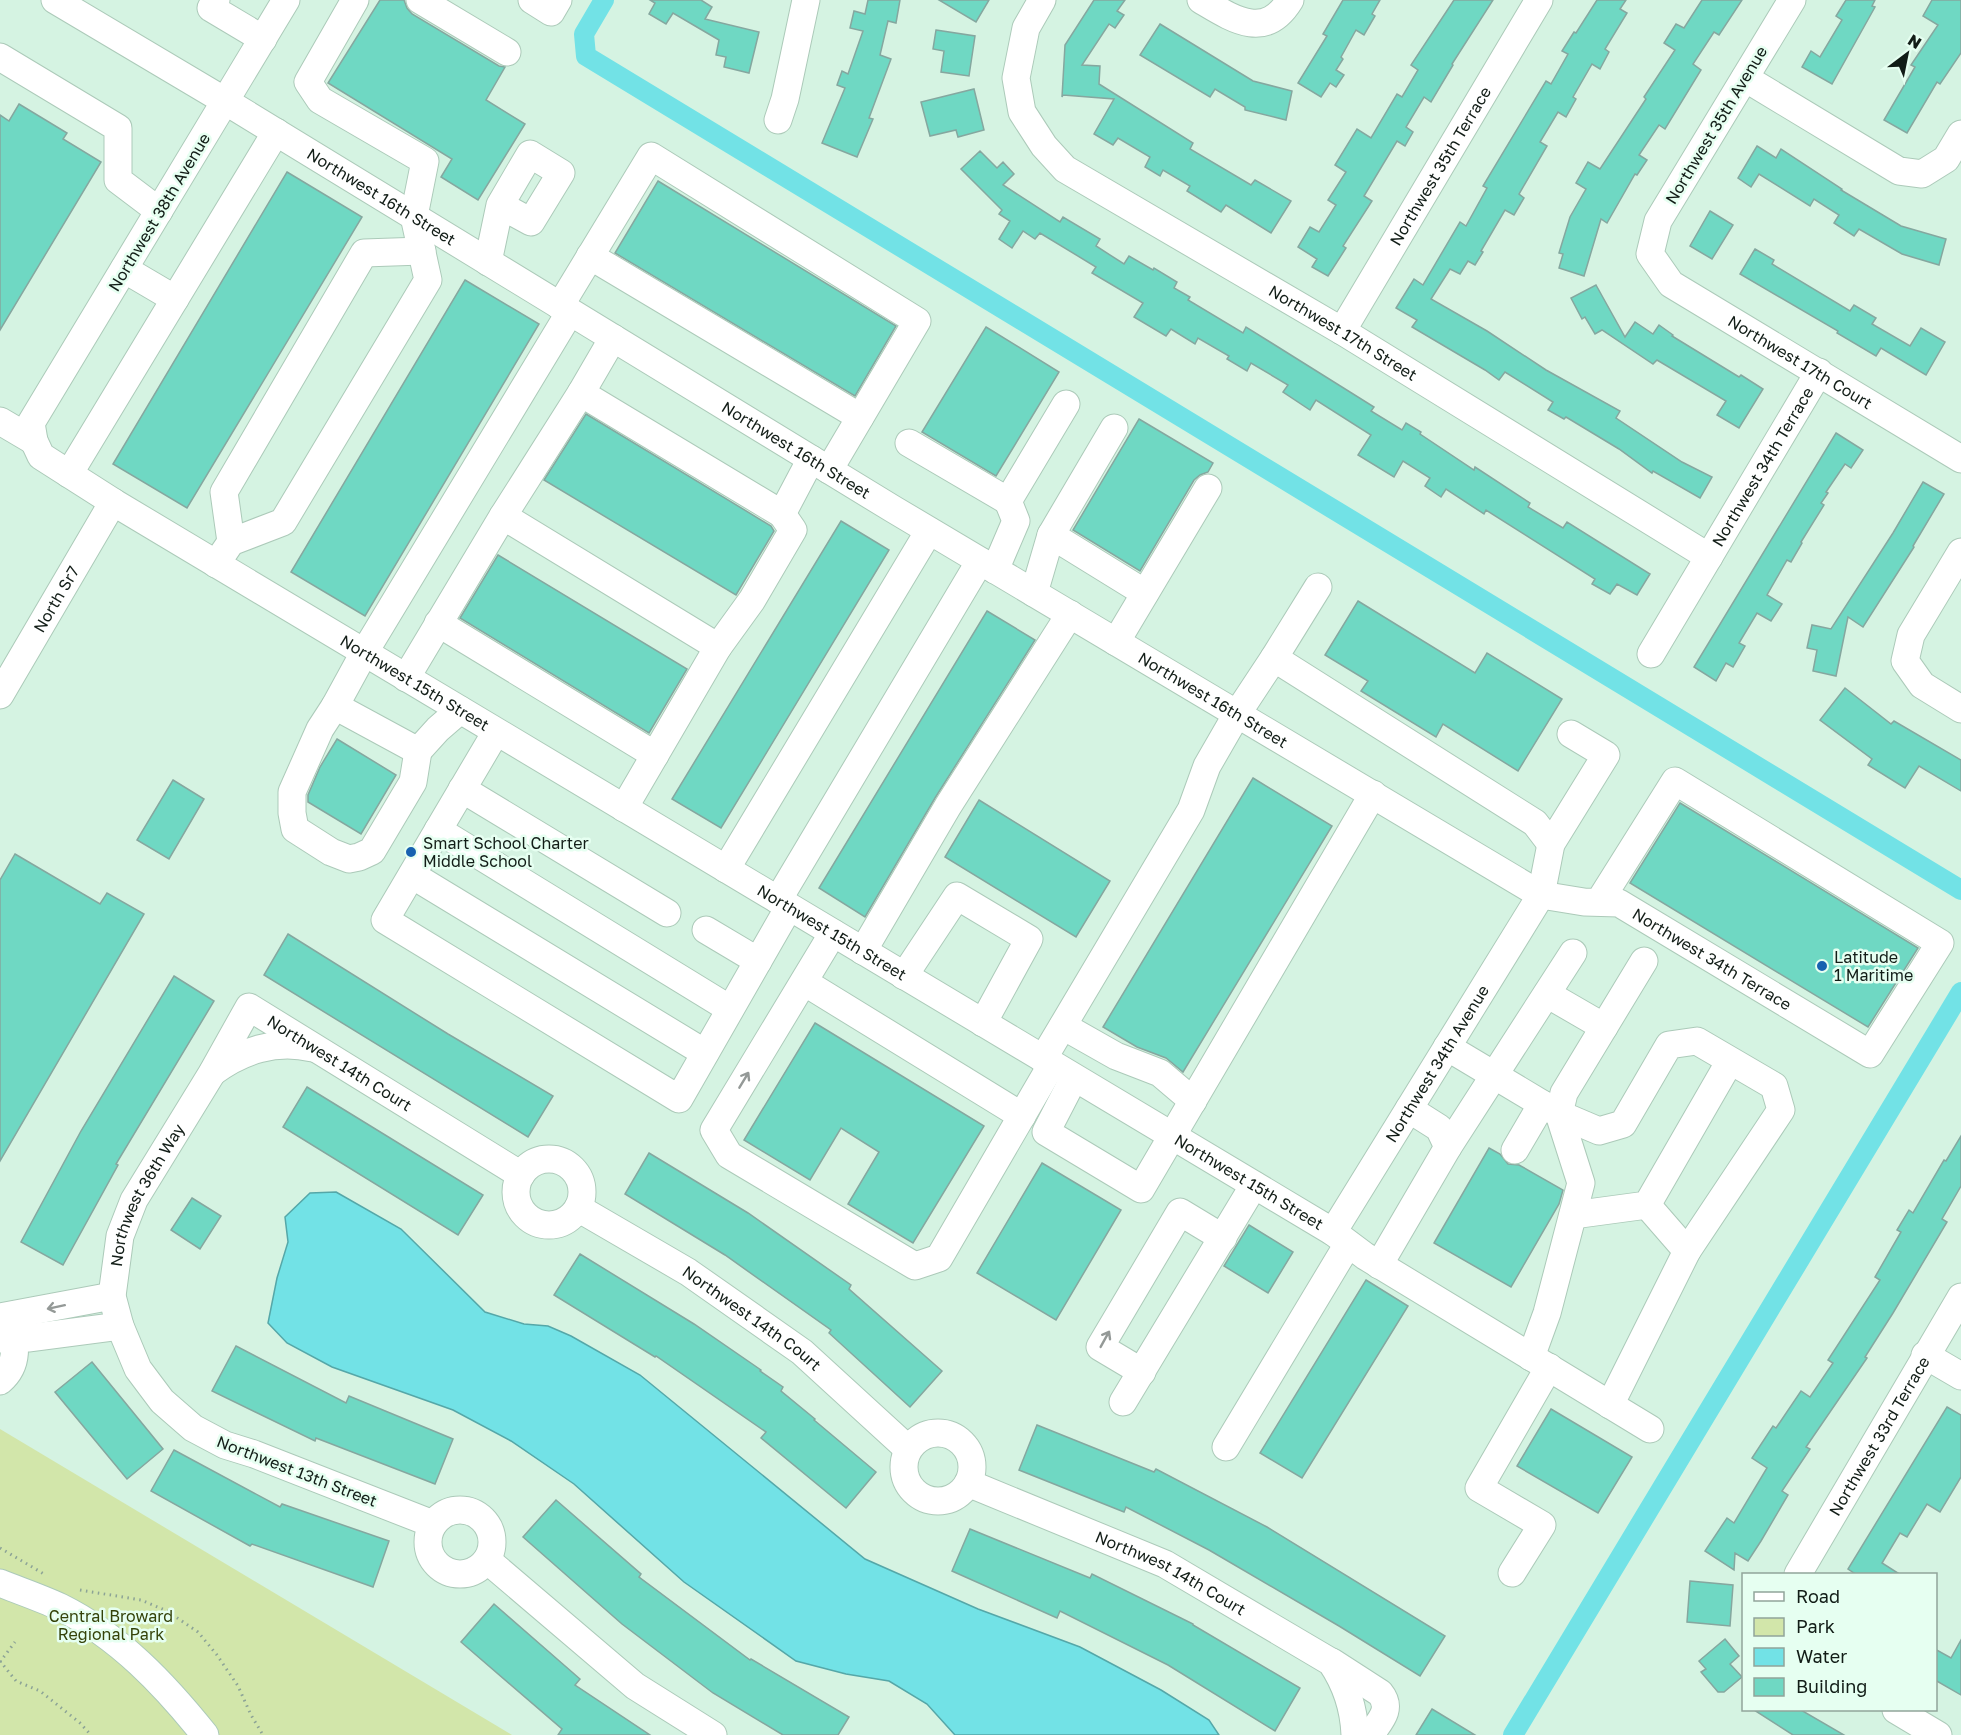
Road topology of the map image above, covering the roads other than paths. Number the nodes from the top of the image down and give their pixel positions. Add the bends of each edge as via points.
1 (55, 0) edge
2 (216, 0) edge
3 (286, 0) edge
4 (355, 0) edge
5 (420, 0) edge
6 (532, 0) edge
7 (558, 0) edge
8 (806, 0) edge
9 (1042, 0) edge
10 (1202, 0) edge
11 (1290, 0) edge
12 (1539, 0) edge
13 (1792, 0) edge
14 (263, 39) junction
15 (507, 52) dead end
16 (0, 57) edge
17 (1745, 78) junction
18 (225, 101) junction
19 (778, 120) dead end
20 (276, 132) junction
21 (1961, 134) edge
22 (500, 205) dead end
23 (159, 211) junction
24 (414, 216) junction
25 (422, 251) junction
26 (1650, 254) joint
27 (590, 256) junction
28 (488, 262) junction
29 (124, 268) junction
30 (175, 299) junction
31 (565, 309) junction
32 (1342, 331) junction
33 (613, 338) junction
34 (1819, 372) junction
35 (581, 393) junction
36 (1066, 404) dead end
37 (860, 417) junction
38 (0, 421) edge
39 (1114, 428) dead end
40 (32, 432) junction
41 (909, 443) dead end
42 (1961, 459) edge
43 (820, 465) junction
44 (69, 474) junction
45 (1208, 488) dead end
46 (1008, 501) junction
47 (113, 502) junction
48 (782, 514) junction
49 (503, 516) junction
50 (929, 531) junction
51 (1051, 535) junction
52 (1961, 552) edge
53 (224, 553) junction
54 (1709, 557) junction
55 (988, 566) junction
56 (1318, 587) dead end
57 (1034, 593) junction
58 (1145, 593) junction
59 (1070, 614) junction
60 (438, 624) junction
61 (1116, 642) junction
62 (718, 647) junction
63 (364, 652) junction
64 (1651, 654) dead end
65 (1274, 658) junction
66 (406, 678) junction
67 (0, 695) edge
68 (335, 706) junction
69 (1961, 709) edge
70 (460, 710) junction
71 (1237, 714) junction
72 (496, 732) junction
73 (1571, 734) dead end
74 (418, 751) junction
75 (655, 755) junction
76 (462, 789) junction
77 (1373, 795) junction
78 (624, 808) junction
79 (438, 830) junction
80 (1551, 844) junction
81 (726, 869) junction
82 (412, 874) junction
83 (1541, 895) junction
84 (1599, 902) junction
85 (783, 904) junction
86 (667, 913) dead end
87 (706, 930) dead end
88 (833, 933) junction
89 (863, 951) junction
90 (1573, 953) dead end
91 (758, 961) junction
92 (1644, 961) dead end
93 (904, 976) junction
94 (804, 982) junction
95 (1547, 994) junction
96 (249, 1007) joint
97 (730, 1009) junction
98 (983, 1023) junction
99 (1063, 1026) junction
100 (1604, 1027) junction
101 (1447, 1047) junction
102 (320, 1050) junction
103 (705, 1053) junction
104 (1730, 1061) junction
105 (1056, 1067) junction
106 (212, 1073) junction
107 (1494, 1076) junction
108 (1193, 1101) junction
109 (1409, 1109) junction
110 (1550, 1109) junction
111 (1022, 1116) junction
112 (1172, 1136) junction
113 (1448, 1147) junction
114 (1515, 1150) dead end
115 (521, 1175) junction
116 (1254, 1185) junction
117 (1647, 1205) junction
118 (578, 1208) junction
119 (1573, 1215) junction
120 (1223, 1238) junction
121 (1341, 1238) junction
122 (1687, 1251) junction
123 (1379, 1265) junction
124 (112, 1296) junction
125 (1961, 1297) edge
126 (120, 1326) junction
127 (6, 1328) edge
128 (61, 1335) junction
129 (1925, 1355) junction
130 (1540, 1362) junction
131 (1142, 1372) junction
132 (5, 1375) edge
133 (1961, 1376) edge
134 (1123, 1402) dead end
135 (1610, 1405) junction
136 (1650, 1429) dead end
137 (1226, 1447) dead end
138 (908, 1449) junction
139 (968, 1484) junction
140 (433, 1524) junction
141 (487, 1560) junction
142 (1512, 1573) dead end
143 (1799, 1573) edge
144 (0, 1583) edge
145 (1330, 1662) junction
146 (1898, 1711) edge
147 (205, 1735) edge
148 (713, 1735) edge
149 (1355, 1735) edge
150 (1370, 1735) edge
151 (1938, 1735) edge

1 - 18 street, Northwest 16th Street
2 - 14 street via 211,8
3 - 14 street, Northwest 38th Avenue
4 - 24 street via 308,82 320,100 425,161
5 - 15 street
6 - 7 street via 551,12
8 - 19 street
9 - 32 street, Northwest 17th Street via 1026,28 1016,78 1022,112 1044,147 1065,169
10 - 11 street via 1236,21 1263,23 1284,10
12 - 32 street, Northwest 35th Terrace
13 - 17 street, Northwest 35th Avenue
14 - 18 street, Northwest 38th Avenue
16 - 23 street via 118,128 118,180
17 - 21 street via 1899,171 1922,174 1946,159
17 - 26 street, Northwest 35th Avenue via 1658,221
18 - 20 street, Northwest 16th Street
18 - 23 street, Northwest 38th Avenue
20 - 24 street, Northwest 16th Street
20 - 30 street
22 - 28 street
23 - 29 street, Northwest 38th Avenue
24 - 25 street
24 - 28 street, Northwest 16th Street
25 - 53 street via 428,280 283,522
25 - 53 street via 364,253 224,492
26 - 34 street, Northwest 17th Court via 1671,284
27 - 31 street
27 - 37 street
27 - 37 street via 651,156 916,321
28 - 31 street, Northwest 16th Street
29 - 30 street
29 - 40 street, Northwest 38th Avenue
30 - 44 street
31 - 33 street, Northwest 16th Street
31 - 63 street
32 - 54 street, Northwest 17th Street
33 - 35 street
33 - 43 street, Northwest 16th Street
34 - 42 street, Northwest 17th Court
34 - 54 street, Northwest 34th Terrace
35 - 48 street
35 - 49 street
36 - 46 street
37 - 43 street
38 - 40 street
39 - 51 street
40 - 44 street, Northwest 15th Street via 41,456
41 - 46 street
43 - 48 street
43 - 50 street, Northwest 16th Street
44 - 47 street, Northwest 15th Street
45 - 58 street
46 - 55 street via 1016,521
47 - 53 street, Northwest 15th Street
47 - 67 street, North Sr7
48 - 62 street via 793,530 752,600
49 - 60 street
49 - 62 street
50 - 55 street, Northwest 16th Street
50 - 81 street
51 - 57 street
51 - 58 street
52 - 69 street via 1911,635 1905,661 1922,685
53 - 63 street, Northwest 15th Street
54 - 64 street, Northwest 34th Terrace
55 - 57 street, Northwest 16th Street
55 - 85 street
56 - 65 street
57 - 59 street, Northwest 16th Street
58 - 61 street
59 - 61 street, Northwest 16th Street
59 - 89 street via 948,806
60 - 66 street
60 - 75 street
61 - 71 street, Northwest 16th Street
62 - 75 street
63 - 66 street, Northwest 15th Street
63 - 68 street
65 - 71 street
65 - 80 street via 1535,823
66 - 70 street, Northwest 15th Street
68 - 74 street
68 - 74 street via 292,792 295,829 331,852 349,859 372,851 413,782
70 - 72 street, Northwest 15th Street
70 - 74 street
71 - 77 street, Northwest 16th Street
71 - 99 street via 1207,766 1191,810
72 - 76 street
72 - 78 street, Northwest 15th Street
73 - 80 street via 1606,755
75 - 78 street
76 - 79 street
76 - 86 street
77 - 83 street, Northwest 16th Street
77 - 108 street
78 - 81 street, Northwest 15th Street
79 - 82 street
79 - 97 street
80 - 83 street
81 - 85 street, Northwest 15th Street
82 - 103 street
82 - 103 street via 385,920 679,1099
83 - 84 street, Northwest 34th Terrace
83 - 101 street, Northwest 34th Avenue
84 - 84 street, Northwest 34th Terrace via 1619,903 1870,1054 1940,943 1675,781
85 - 88 street, Northwest 15th Street
85 - 91 street
87 - 91 street
88 - 89 street, Northwest 15th Street
88 - 94 street
89 - 93 street, Northwest 15th Street
90 - 95 street
91 - 97 street
92 - 100 street
93 - 98 street, Northwest 15th Street
93 - 98 street via 957,896 993,917 1029,939
94 - 111 street
111 -> 94 street via 939,1258 915,1266 729,1155 714,1130
95 - 100 street
95 - 107 street
96 - 102 street, Northwest 14th Court
96 - 106 street, Northwest 36th Way
97 - 103 street
98 - 105 street, Northwest 15th Street
99 - 105 street
99 - 108 street via 1116,1056 1160,1073
100 - 110 street
101 - 107 street
101 - 109 street, Northwest 34th Avenue
102 - 106 street, Northwest 36th Way via 295,1046 263,1048 233,1059
102 - 115 street, Northwest 14th Court
104 - 110 street via 1697,1041 1669,1045 1623,1124 1599,1131
104 - 117 street
104 - 122 street via 1774,1086 1781,1110
105 - 111 street
105 - 112 street, Northwest 15th Street
105 - 112 street via 1046,1131 1141,1189
106 - 124 street, Northwest 36th Way via 134,1200 120,1236
107 - 110 street
107 - 113 street
108 - 112 street
109 - 113 street via 1439,1128
109 - 121 street, Northwest 34th Avenue
110 - 114 street
110 - 119 street via 1581,1183
112 - 116 street, Northwest 15th Street
113 - 123 street
115 - 118 street via 529,1165 541,1160 566,1163 581,1183
115 - 118 street via 518,1200 523,1212 533,1220 558,1223 570,1218
116 - 120 street
116 - 121 street, Northwest 15th Street
117 - 119 street
117 - 122 street
118 - 138 street, Northwest 14th Court via 688,1272 802,1352
119 - 130 street via 1547,1313
120 - 131 street
131 -> 120 street via 1100,1347 1180,1212
121 - 123 street, Northwest 15th Street
121 - 137 street, Northwest 34th Avenue
122 - 135 street
123 - 130 street, Northwest 15th Street
124 - 126 street, Northwest 36th Way
124 -> 127 street
125 - 129 street, Northwest 33rd Terrace
126 - 128 street
126 - 140 street, Northwest 13th Street via 138,1369 162,1401 193,1428 225,1445
127 - 128 street
127 - 132 street via 14,1360
128 - 132 street
129 - 133 street
129 - 143 street, Northwest 33rd Terrace
130 - 135 street, Northwest 15th Street
130 - 142 street via 1479,1488 1542,1525
131 - 134 street
135 - 136 street, Northwest 15th Street
138 - 139 street via 929,1433 955,1437 971,1457
138 - 139 street via 905,1476 921,1497 947,1500 960,1494
139 - 145 street, Northwest 14th Court via 1165,1564
140 - 141 street via 429,1548 442,1569 466,1574
140 - 141 street via 454,1510 478,1515 492,1536
141 - 148 street via 635,1686
144 - 147 street via 61,1608 92,1626 157,1679
145 - 149 street, Northwest 14th Court via 1349,1695
145 - 150 street via 1385,1699 1386,1713
146 - 151 street

